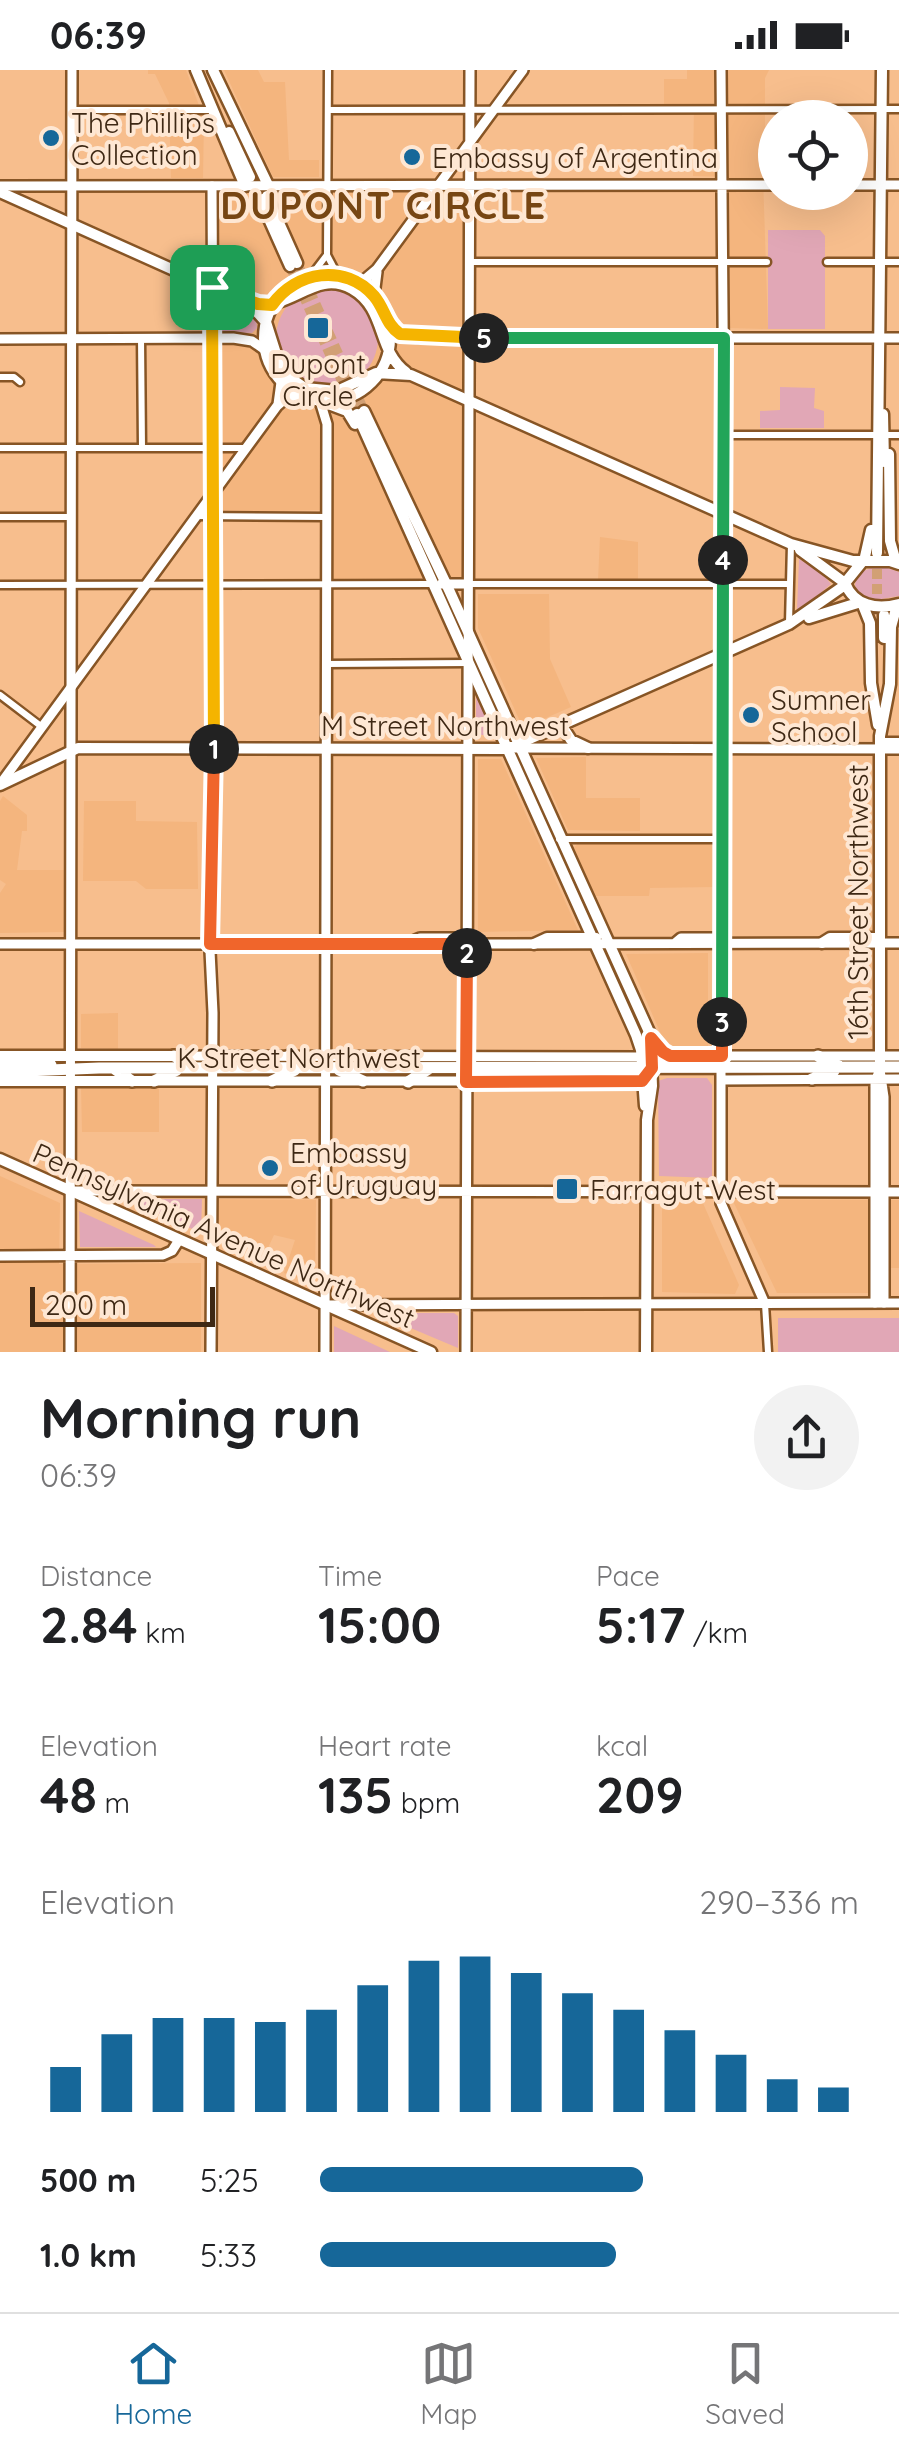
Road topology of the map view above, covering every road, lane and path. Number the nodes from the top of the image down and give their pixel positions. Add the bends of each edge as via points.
1 (72, 70) edge
2 (198, 70) edge
3 (212, 70) edge
4 (328, 70) edge
5 (470, 70) edge
6 (523, 70) edge
7 (721, 70) edge
8 (882, 70) edge
9 (899, 108) edge
10 (882, 109) junction
11 (72, 110) junction
12 (212, 110) junction
13 (328, 110) junction
14 (470, 110) junction
15 (494, 110) junction
16 (721, 110) junction
17 (470, 142) junction
18 (251, 179) junction
19 (72, 185) junction
20 (328, 185) junction
21 (470, 185) junction
22 (721, 185) junction
23 (758, 185) edge
24 (868, 185) edge
25 (882, 185) junction
26 (899, 185) edge
27 (212, 186) junction
28 (438, 186) junction
29 (0, 189) edge
30 (265, 193) junction
31 (72, 225) junction
32 (327, 255) junction
33 (470, 262) junction
34 (721, 262) junction
35 (766, 262) dead end
36 (826, 262) dead end
37 (881, 262) junction
38 (899, 262) edge
39 (294, 265) tunnel mouth
40 (377, 269) junction
41 (310, 276) junction
42 (338, 276) junction
43 (352, 280) junction
44 (212, 287) junction
45 (229, 295) junction
46 (374, 296) junction
47 (272, 305) junction
48 (265, 324) junction
49 (390, 326) junction
50 (0, 338) edge
51 (72, 338) junction
52 (142, 338) junction
53 (213, 338) junction
54 (233, 338) junction
55 (421, 338) junction
56 (469, 338) junction
57 (724, 338) junction
58 (881, 338) junction
59 (899, 338) edge
60 (265, 350) junction
61 (389, 351) junction
62 (380, 372) junction
63 (411, 375) junction
64 (0, 377) edge
65 (20, 382) dead end
66 (281, 382) junction
67 (367, 387) junction
68 (298, 395) junction
69 (469, 401) junction
70 (323, 402) junction
71 (277, 406) junction
72 (724, 435) junction
73 (881, 435) junction
74 (899, 435) edge
75 (0, 448) edge
76 (72, 448) junction
77 (142, 448) junction
78 (213, 448) junction
79 (246, 448) junction
80 (214, 494) junction
81 (724, 514) junction
82 (0, 516) edge
83 (71, 516) junction
84 (196, 516) junction
85 (214, 516) junction
86 (327, 517) junction
87 (404, 525) junction
88 (421, 528) junction
89 (790, 544) junction
90 (881, 552) tunnel mouth
91 (863, 562) junction
92 (898, 563) edge
93 (0, 584) edge
94 (71, 584) junction
95 (146, 584) junction
96 (214, 584) junction
97 (327, 584) junction
98 (432, 584) junction
99 (446, 584) junction
100 (468, 584) junction
101 (723, 584) junction
102 (790, 584) junction
103 (845, 584) junction
104 (861, 603) junction
105 (898, 604) edge
106 (881, 615) tunnel mouth
107 (789, 624) junction
108 (468, 632) junction
109 (722, 654) junction
110 (468, 662) junction
111 (326, 664) junction
112 (71, 689) junction
113 (0, 695) edge
114 (880, 714) junction
115 (562, 726) junction
116 (42, 727) junction
117 (880, 742) junction
118 (722, 746) junction
119 (899, 746) edge
120 (515, 747) junction
121 (214, 748) junction
122 (326, 748) junction
123 (467, 748) junction
124 (588, 748) junction
125 (71, 750) junction
126 (0, 785) edge
127 (561, 839) junction
128 (722, 839) junction
129 (548, 840) junction
130 (467, 941) junction
131 (594, 941) junction
132 (608, 941) junction
133 (722, 941) junction
134 (880, 941) junction
135 (822, 943) joint
136 (899, 943) edge
137 (0, 944) edge
138 (70, 944) junction
139 (210, 944) junction
140 (326, 944) junction
141 (534, 944) joint
142 (651, 1038) junction
143 (273, 1056) junction
144 (289, 1056) joint
145 (384, 1056) junction
146 (416, 1056) junction
147 (527, 1056) junction
148 (818, 1056) junction
149 (899, 1056) edge
150 (0, 1060) edge
151 (178, 1062) junction
152 (110, 1064) junction
153 (843, 1067) junction
154 (899, 1067) edge
155 (213, 1068) junction
156 (248, 1068) junction
157 (321, 1068) junction
158 (433, 1068) junction
159 (470, 1068) junction
160 (568, 1068) junction
161 (644, 1068) junction
162 (721, 1068) junction
163 (70, 1069) junction
164 (880, 1070) junction
165 (0, 1072) edge
166 (365, 1075) junction
167 (504, 1075) junction
168 (812, 1079) junction
169 (899, 1079) edge
170 (0, 1081) edge
171 (272, 1081) junction
172 (540, 1081) junction
173 (132, 1082) junction
174 (154, 1082) junction
175 (408, 1082) junction
176 (0, 1160) edge
177 (466, 1190) junction
178 (647, 1190) junction
179 (721, 1190) junction
180 (70, 1191) junction
181 (212, 1191) junction
182 (326, 1191) junction
183 (879, 1192) junction
184 (899, 1192) edge
185 (179, 1240) junction
186 (211, 1254) junction
187 (0, 1256) edge
188 (70, 1256) junction
189 (880, 1303) junction
190 (899, 1303) edge
191 (466, 1304) junction
192 (646, 1304) junction
193 (765, 1304) junction
194 (325, 1305) junction
195 (70, 1352) edge
196 (211, 1352) edge
197 (325, 1352) edge
198 (430, 1352) edge
199 (466, 1352) edge
200 (646, 1352) edge
201 (768, 1352) edge

1 - 11 main road
2 - 12 main road
2 - 18 main road
3 - 18 main road
3 - 30 main road
4 - 13 street
5 - 14 main road
6 - 15 main road
7 - 16 main road
8 - 10 main road
9 - 10 street
10 - 16 street
10 - 25 main road
11 - 12 street
11 - 19 main road
12 - 18 main road
13 - 14 street
13 - 20 street
14 - 15 street
14 - 17 main road
15 - 16 street
15 - 17 main road
16 - 22 main road
17 - 21 main road
17 - 28 main road
18 - 27 main road
18 - 30 main road
19 - 27 main road
19 - 29 main road
19 - 31 main road
20 - 28 main road
20 - 30 main road
20 - 32 street
21 - 22 main road
21 - 28 main road
21 - 33 main road
22 - 23 main road
22 - 34 main road
24 - 25 main road
25 - 26 main road
25 - 37 main road
27 - 44 main road
28 - 40 main road
29 - 31 main road
30 - 39 main road
31 - 44 main road
31 - 51 main road
32 - 41 street
32 - 42 street
33 - 34 street
33 - 56 main road
34 - 35 street
34 - 57 main road
36 - 37 street
37 - 38 street
37 - 58 main road
40 - 43 main road
40 - 46 main road
41 - 42 main road
41 - 47 main road
42 - 43 main road
43 - 46 main road
44 - 45 main road
44 - 53 main road
45 - 47 main road
45 - 48 main road
46 - 49 main road
47 - 48 main road
47 - 61 main road via 311,286 346,286 375,310
48 - 54 main road
48 - 60 main road
48 - 62 main road via 278,362 305,388 338,392
49 - 55 main road
49 - 61 main road
50 - 51 main road
51 - 52 main road
51 - 76 main road
52 - 53 main road
52 - 77 street
53 - 54 main road
53 - 78 main road
54 - 60 main road
55 - 56 main road
55 - 61 main road
56 - 57 main road
56 - 69 main road
57 - 58 main road
57 - 72 main road
58 - 59 main road
58 - 73 main road
60 - 66 main road
61 - 62 main road
61 - 63 main road
62 - 63 main road
62 - 67 main road
63 - 69 main road
64 - 65 street
66 - 68 main road
66 - 71 main road
67 - 70 main road
67 - 88 main road via 368,405
68 - 70 main road
68 - 71 main road
69 - 81 main road
69 - 100 main road
70 - 86 main road
70 - 87 main road via 350,414
71 - 79 main road
72 - 73 street
72 - 81 main road
73 - 74 street
73 - 90 main road
73 - 91 main road via 871,459 870,542
73 - 92 main road via 890,459 890,541
75 - 76 street
76 - 77 street
76 - 83 main road
77 - 78 street
78 - 79 street
78 - 80 main road
79 - 80 main road
80 - 84 main road
80 - 85 main road
81 - 89 main road
81 - 101 main road
82 - 83 street
83 - 94 main road
84 - 85 street
84 - 95 main road
85 - 86 street
85 - 96 main road
86 - 97 main road
87 - 88 main road via 360,412
87 - 98 main road
88 - 99 main road
89 - 91 main road
89 - 102 street
89 - 103 main road
91 - 92 main road
91 - 103 main road
93 - 94 street
94 - 95 street
94 - 112 main road
95 - 96 street
95 - 112 main road
96 - 97 street
96 - 121 main road
97 - 98 street
97 - 111 main road
98 - 99 main road
98 - 110 main road
99 - 100 main road
99 - 108 main road
100 - 101 street
100 - 108 main road
101 - 102 street
101 - 109 main road
102 - 107 street
103 - 104 main road
103 - 107 main road
104 - 105 main road
104 - 107 main road
104 - 114 main road, 16th Street Northwest via 870,623 871,683
105 - 114 main road, 16th Street Northwest via 890,631 890,684
106 - 114 main road, 16th Street Northwest
107 - 109 main road
108 - 110 main road
108 - 120 main road
109 - 115 main road
109 - 118 main road
110 - 111 street
110 - 120 main road
110 - 123 main road
111 - 122 main road
112 - 116 main road
112 - 125 main road
113 - 116 street
114 - 117 main road, 16th Street Northwest
115 - 120 main road
115 - 124 main road
116 - 126 main road
117 - 118 main road, M Street Northwest
117 - 119 main road
117 - 134 main road, 16th Street Northwest
118 - 124 main road, M Street Northwest
118 - 128 main road
120 - 123 main road, M Street Northwest
120 - 124 main road, M Street Northwest
120 - 127 main road
120 - 129 main road
121 - 122 main road, M Street Northwest
121 - 125 main road, M Street Northwest
121 - 139 main road
122 - 123 main road, M Street Northwest
122 - 140 main road
123 - 130 main road
125 - 126 main road, M Street Northwest
125 - 138 main road
127 - 128 street
127 - 129 street
127 - 132 main road
128 - 133 main road
129 - 131 main road
130 - 140 main road
130 - 141 main road
130 - 159 main road
131 - 132 main road
131 - 141 main road via 547,938
131 - 161 main road via 639,1040
132 - 133 main road
132 - 142 main road
133 - 135 main road
133 - 162 main road
134 - 135 main road
134 - 136 main road
134 - 164 main road, 16th Street Northwest
137 - 138 main road
138 - 139 main road
138 - 163 main road
139 - 140 main road
139 - 155 main road
140 - 157 main road
142 - 161 main road
142 - 162 main road, K Street Northwest via 670,1056
143 - 144 main road, K Street Northwest
143 - 155 main road, K Street Northwest
143 - 156 highway
144 - 157 highway
145 - 146 main road, K Street Northwest
145 - 157 main road, K Street Northwest
145 - 166 highway
146 - 158 highway
146 - 159 main road, K Street Northwest
147 - 159 main road, K Street Northwest
147 - 161 main road, K Street Northwest
147 - 167 highway
148 - 153 highway
148 - 162 main road, K Street Northwest
148 - 164 main road, K Street Northwest
149 - 164 main road, K Street Northwest
150 - 163 highway, K Street Northwest
151 - 152 main road, K Street Northwest
151 - 152 highway, K Street Northwest
151 - 155 main road, K Street Northwest
151 - 155 highway, K Street Northwest
151 - 174 highway
152 - 163 highway, K Street Northwest
152 - 163 main road, K Street Northwest
152 - 173 highway
153 - 162 highway, K Street Northwest
153 - 164 highway, K Street Northwest
153 - 168 highway
154 - 164 highway, K Street Northwest
155 - 156 highway, K Street Northwest
155 - 171 main road, K Street Northwest
155 - 174 main road, K Street Northwest
155 - 181 main road
156 - 157 highway, K Street Northwest
157 - 166 highway
157 - 171 highway
157 - 171 main road, K Street Northwest
157 - 182 main road
158 - 159 highway, K Street Northwest
158 - 166 highway, K Street Northwest
158 - 175 highway
159 - 167 highway
159 - 167 main road, K Street Northwest
159 - 175 main road, K Street Northwest
159 - 177 main road
160 - 161 highway, K Street Northwest
160 - 167 highway, K Street Northwest
160 - 172 highway
161 - 162 highway, K Street Northwest
161 - 172 main road, K Street Northwest
161 - 178 main road
162 - 168 main road, K Street Northwest
162 - 179 main road
163 - 165 highway, K Street Northwest
163 - 170 main road, K Street Northwest
163 - 173 main road, K Street Northwest
163 - 180 main road
164 - 168 main road, K Street Northwest
164 - 169 main road, K Street Northwest
164 - 183 main road, 16th Street Northwest
166 - 175 main road, K Street Northwest
167 - 172 main road, K Street Northwest
173 - 174 main road, K Street Northwest
176 - 180 main road, Pennsylvania Avenue Northwest
177 - 178 main road
177 - 182 main road
177 - 191 main road
178 - 179 main road
178 - 192 main road
179 - 183 main road
179 - 193 main road via 722,1207
180 - 181 main road
180 - 185 main road, Pennsylvania Avenue Northwest
180 - 188 main road
181 - 182 main road
181 - 186 main road
182 - 194 main road
183 - 184 main road
183 - 189 main road, 16th Street Northwest
185 - 186 main road, Pennsylvania Avenue Northwest
185 - 188 main road via 164,1255
186 - 194 main road, Pennsylvania Avenue Northwest
186 - 196 main road
187 - 188 main road
188 - 195 main road
189 - 190 main road
189 - 193 main road
191 - 192 main road
191 - 194 main road
191 - 199 main road
192 - 193 main road
192 - 200 main road
193 - 201 street
194 - 197 main road
194 - 198 main road, Pennsylvania Avenue Northwest

